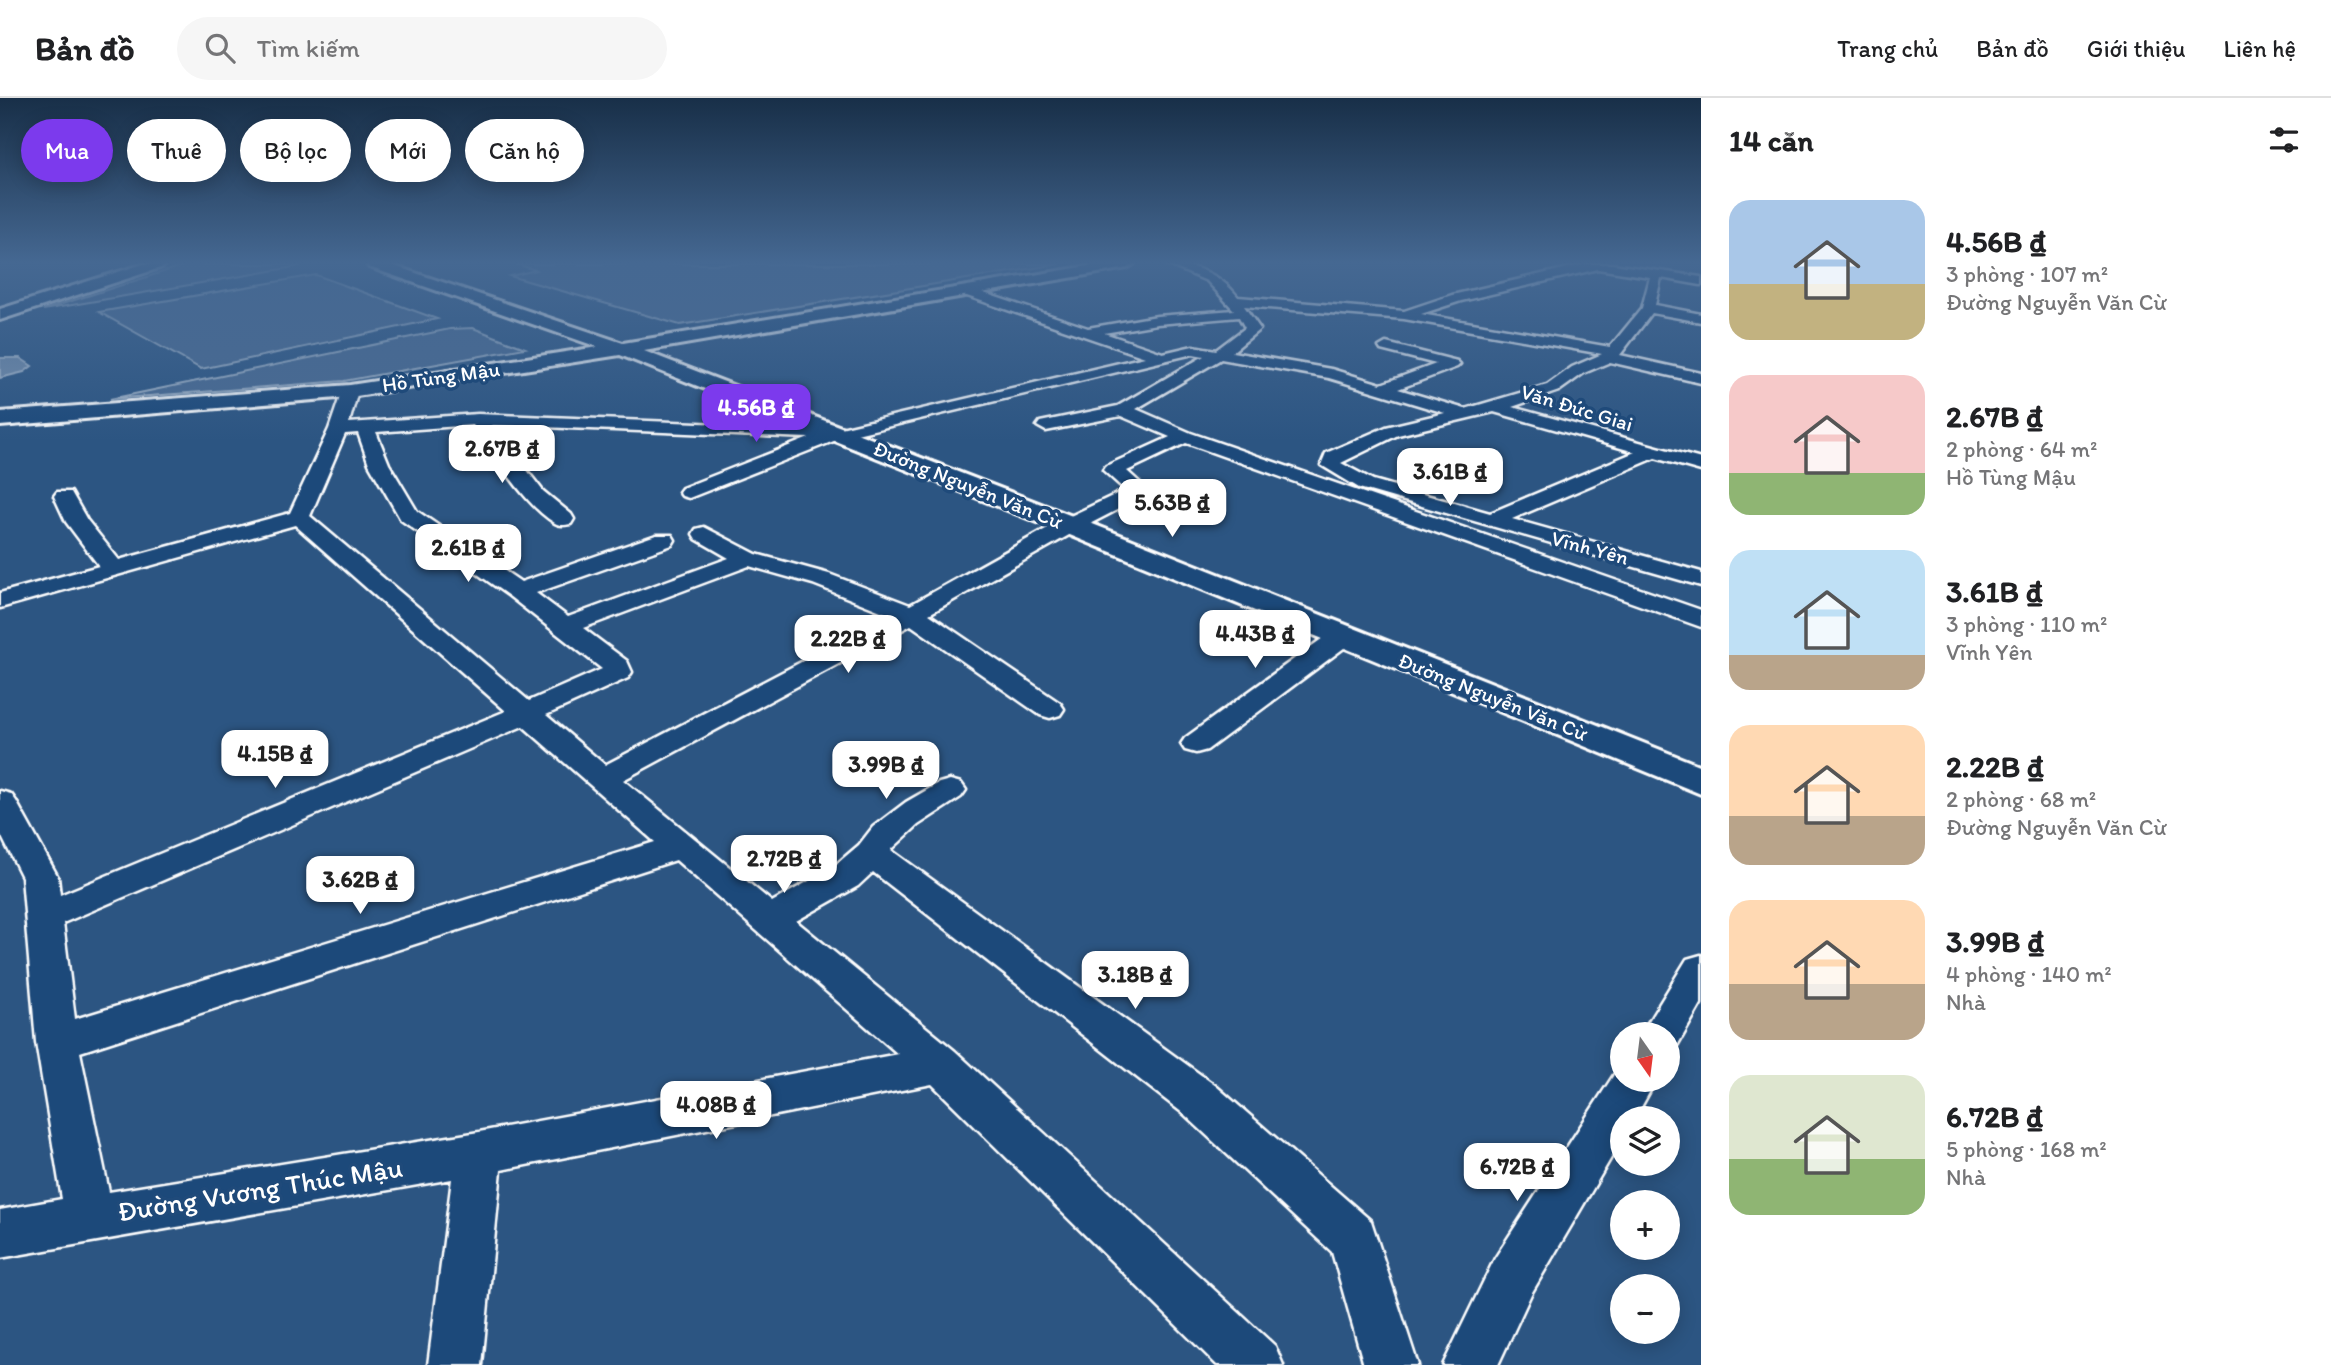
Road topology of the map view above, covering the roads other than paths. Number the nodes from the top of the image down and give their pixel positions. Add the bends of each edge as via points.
1 (547, 323) edge
2 (775, 323) edge
3 (1061, 323) edge
4 (1138, 323) edge
5 (1249, 323) edge
6 (1448, 323) edge
7 (1636, 323) edge
8 (1087, 332) junction
9 (1385, 347) dead end
10 (622, 349) junction
11 (1221, 353) junction
12 (1612, 354) junction
13 (1161, 357) junction
14 (1701, 378) edge
15 (1382, 389) junction
16 (351, 391) junction
17 (1494, 407) junction
18 (1124, 410) junction
19 (1465, 414) junction
20 (0, 419) edge
21 (478, 419) junction
22 (1046, 426) dead end
23 (352, 428) junction
24 (838, 433) junction
25 (1185, 437) junction
26 (1650, 453) junction
27 (1698, 461) edge
28 (689, 492) dead end
29 (64, 496) dead end
30 (299, 517) junction
31 (563, 519) dead end
32 (1491, 520) junction
33 (1070, 525) junction
34 (704, 534) dead end
35 (664, 540) dead end
36 (748, 559) junction
37 (114, 569) junction
38 (1701, 579) edge
39 (518, 591) junction
40 (0, 601) edge
41 (912, 614) junction
42 (1701, 619) edge
43 (566, 626) junction
44 (1343, 636) junction
45 (1050, 709) dead end
46 (527, 713) junction
47 (1196, 744) dead end
48 (602, 779) junction
49 (1701, 781) edge
50 (950, 790) dead end
51 (4, 820) edge
52 (681, 846) junction
53 (872, 853) junction
54 (44, 916) junction
55 (769, 920) junction
56 (1701, 970) edge
57 (1669, 1022) edge
58 (57, 1042) junction
59 (940, 1064) junction
60 (1627, 1092) edge
61 (479, 1153) junction
62 (90, 1218) junction
63 (0, 1234) edge
64 (455, 1365) edge
65 (1256, 1365) edge
66 (1391, 1365) edge
67 (1470, 1365) edge

1 - 10 main road, Đường Nguyễn Văn Cừ
2 - 10 main road, Hồ Tùng Mậu
3 - 8 street
4 - 8 street
5 - 11 street via 1253,330
6 - 12 street
7 - 12 street, Văn Đức Giai
8 - 13 street
9 - 15 street via 1452,364
10 - 16 main road, Hồ Tùng Mậu
10 - 24 main road, Đường Nguyễn Văn Cừ
11 - 13 street via 1194,350
11 - 15 street via 1331,374
11 - 18 street
12 - 14 street
12 - 17 street, Văn Đức Giai via 1553,388
13 - 24 street
15 - 19 street
16 - 20 main road, Hồ Tùng Mậu
16 - 23 street
17 - 19 street, Vĩnh Yên
17 - 26 street, Văn Đức Giai
18 - 22 street
18 - 25 street
19 - 32 street, Vĩnh Yên via 1392,431 1333,457 1331,465 1366,484
21 - 23 street
21 - 24 street
21 - 31 street via 536,495
23 - 30 street
23 - 39 street via 409,515
24 - 28 street
24 - 33 main road, Đường Nguyễn Văn Cừ
25 - 33 street via 1113,470 1139,491
25 - 42 street
26 - 27 street, Văn Đức Giai
26 - 32 street
29 - 37 street via 84,532
30 - 37 street
30 - 46 street
32 - 38 street, Vĩnh Yên
33 - 41 street
33 - 44 main road, Đường Nguyễn Văn Cừ
34 - 36 street
35 - 39 street
36 - 41 street via 821,579
36 - 43 street
37 - 40 street
39 - 43 street
41 - 45 street
41 - 48 street
43 - 46 street via 618,671
44 - 47 street
44 - 49 main road, Đường Nguyễn Văn Cừ
46 - 48 street
46 - 54 street
48 - 52 street
50 - 53 street via 889,831
51 - 54 street, Đường Vương Thúc Mậu via 40,877
52 - 55 street
52 - 58 street
53 - 55 street via 845,877
53 - 66 street via 1200,1100 1353,1238
54 - 58 street, Đường Vương Thúc Mậu
55 - 59 street
56 - 57 street
58 - 62 street, Đường Vương Thúc Mậu
59 - 61 street, Đường Vương Thúc Mậu
59 - 65 street
60 - 67 street via 1513,1276
61 - 62 street, Đường Vương Thúc Mậu
61 - 64 street
62 - 63 street

